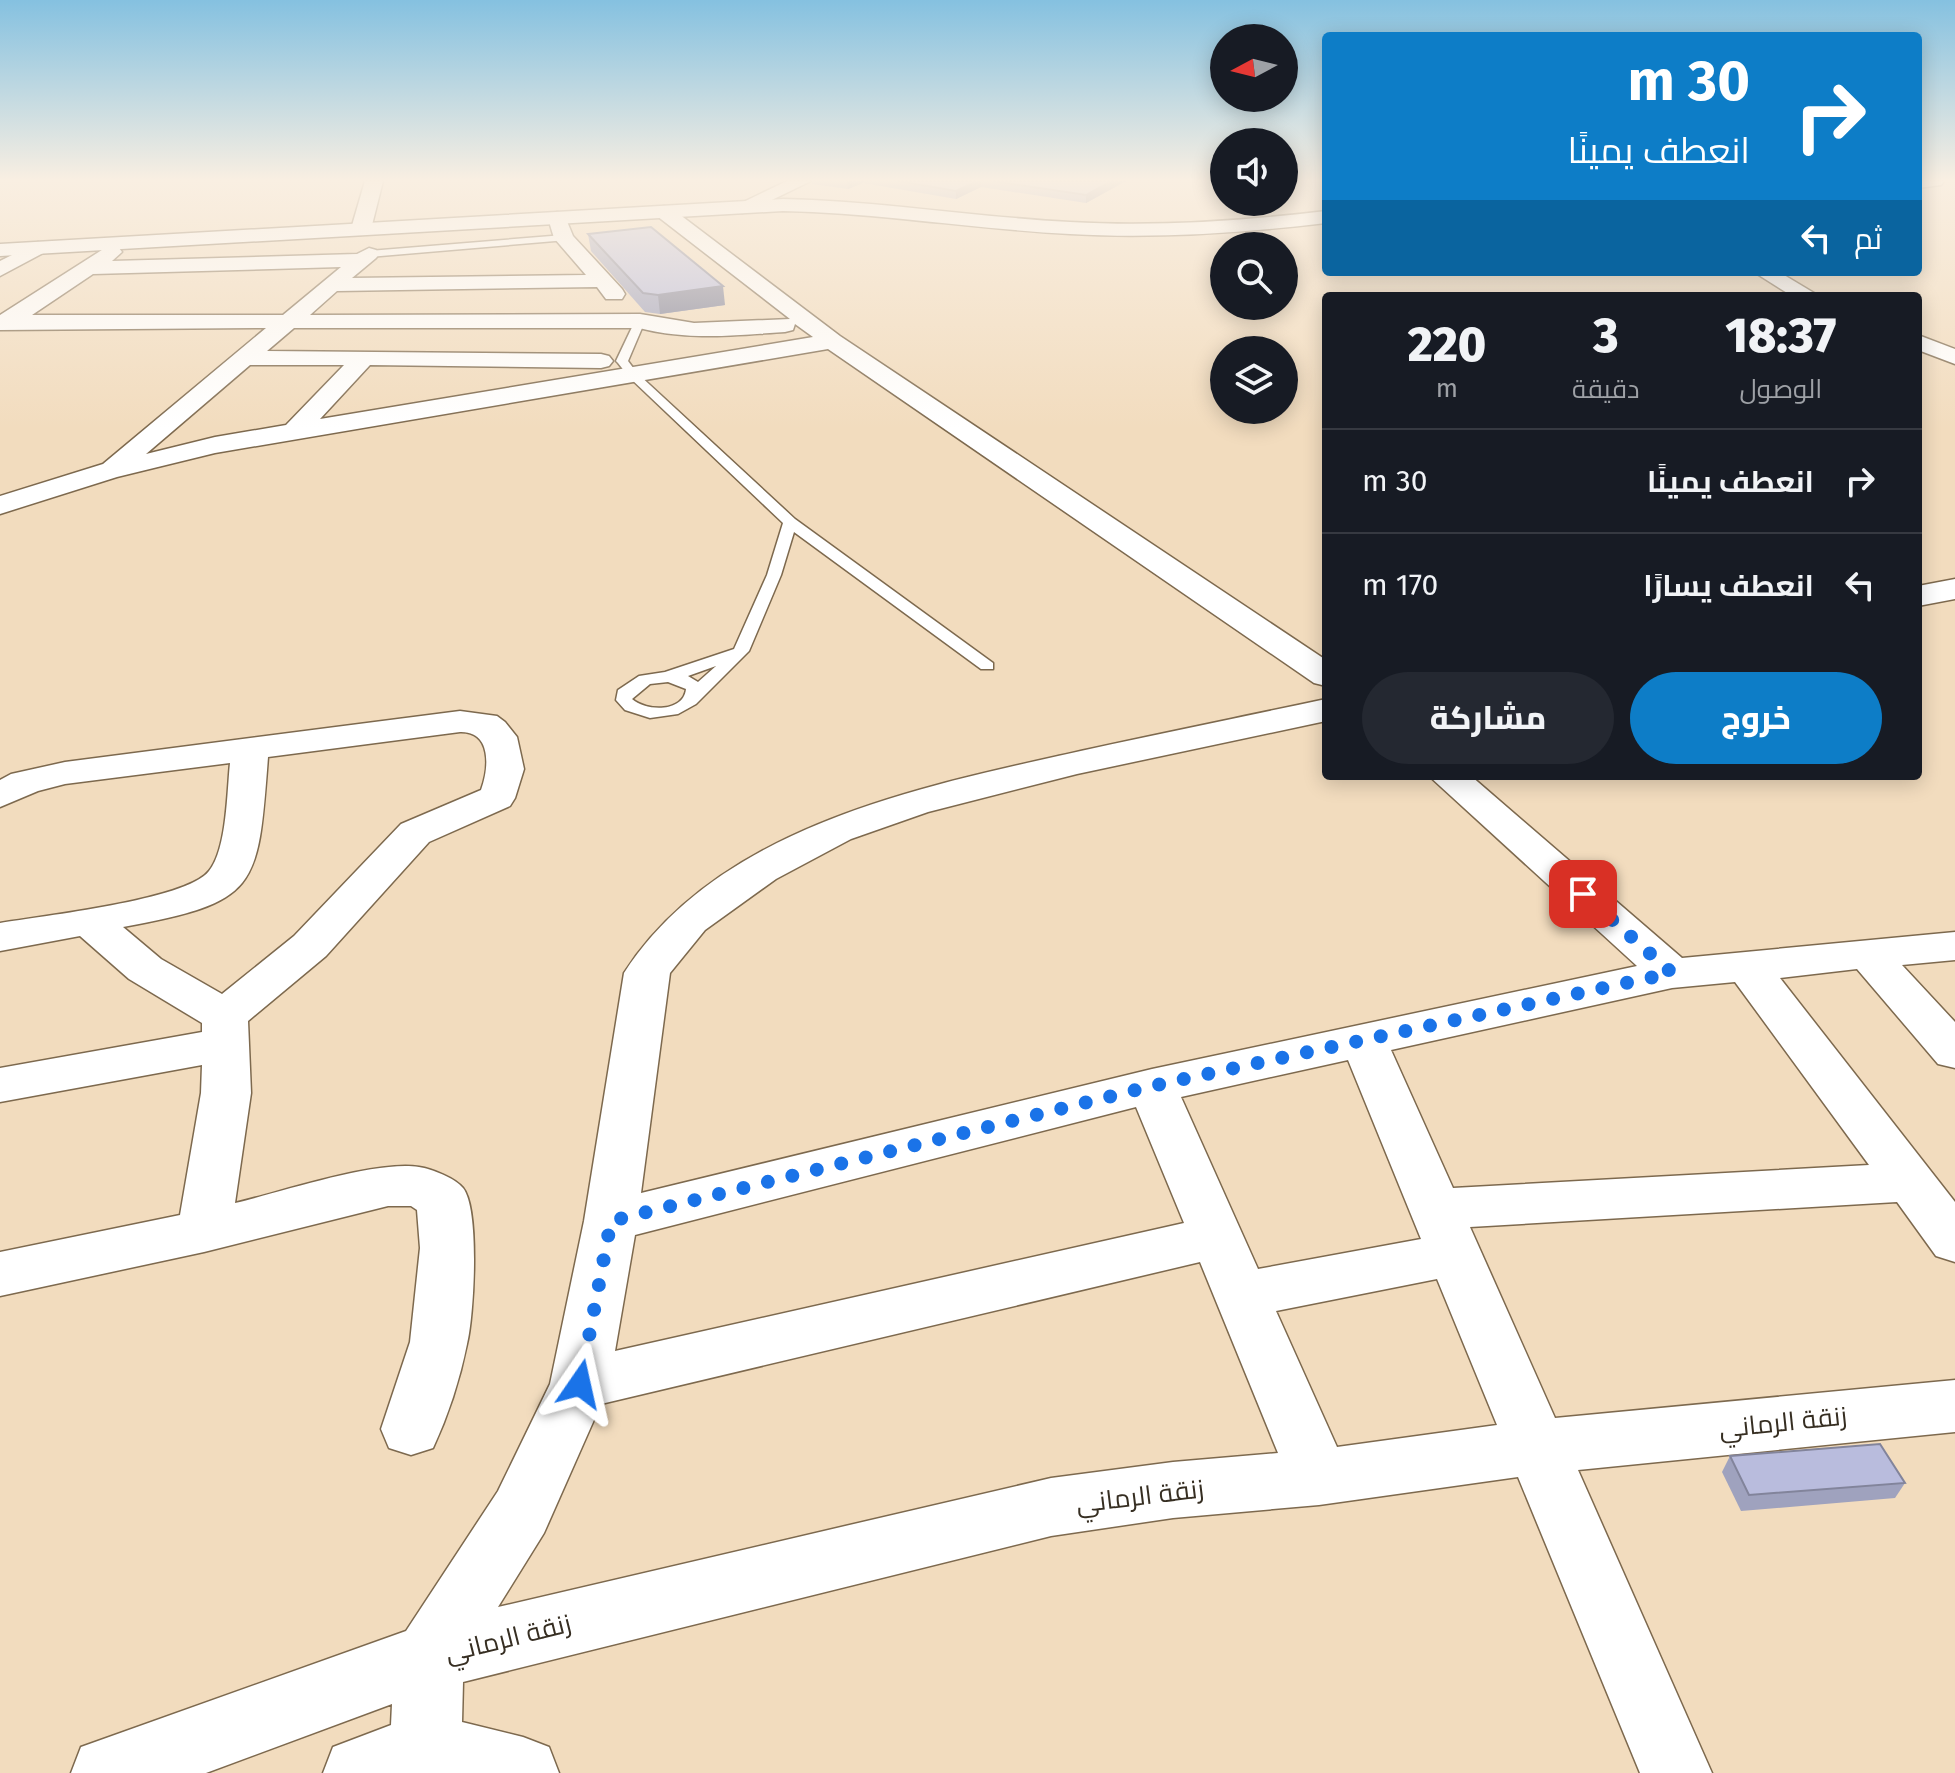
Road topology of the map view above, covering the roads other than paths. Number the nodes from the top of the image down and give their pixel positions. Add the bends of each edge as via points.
1 (96, 264) edge
2 (218, 264) edge
3 (357, 264) edge
4 (588, 264) edge
5 (731, 264) edge
6 (169, 266) junction
7 (90, 268) junction
8 (1771, 276) edge
9 (602, 281) junction
10 (137, 287) dead end
11 (326, 290) junction
12 (1801, 292) edge
13 (50, 294) junction
14 (80, 295) dead end
15 (286, 296) dead end
16 (116, 302) dead end
17 (640, 321) junction
18 (87, 322) junction
19 (2, 323) edge
20 (286, 323) junction
21 (809, 323) junction
22 (832, 341) junction
23 (1922, 344) edge
24 (1955, 357) edge
25 (244, 358) junction
26 (364, 358) junction
27 (627, 368) junction
28 (296, 430) junction
29 (108, 471) junction
30 (0, 505) edge
31 (790, 522) junction
32 (1955, 589) edge
33 (1922, 595) edge
34 (741, 651) junction
35 (987, 666) dead end
36 (1322, 673) edge
37 (668, 677) junction
38 (696, 693) junction
39 (1322, 711) edge
40 (250, 749) junction
41 (1453, 780) edge
42 (0, 795) edge
43 (89, 921) junction
44 (0, 937) edge
45 (1955, 946) edge
46 (1867, 953) junction
47 (1749, 969) junction
48 (1672, 973) junction
49 (225, 1030) junction
50 (1363, 1039) junction
51 (1955, 1052) edge
52 (0, 1085) edge
53 (1152, 1086) junction
54 (1911, 1182) junction
55 (611, 1221) junction
56 (204, 1231) junction
57 (1444, 1231) junction
58 (1216, 1237) junction
59 (1955, 1241) edge
60 (0, 1274) edge
61 (1241, 1295) junction
62 (580, 1384) junction
63 (1955, 1406) edge
64 (411, 1429) dead end
65 (1536, 1447) junction
66 (1319, 1477) junction
67 (429, 1657) junction
68 (426, 1749) junction
69 (124, 1770) edge
70 (359, 1773) edge
71 (523, 1773) edge
72 (1676, 1773) edge

1 - 7 street
2 - 6 street
3 - 11 street
4 - 9 street
5 - 21 street
6 - 7 street
6 - 10 street
7 - 13 street
8 - 12 street
9 - 11 street
9 - 17 street
11 - 15 street
11 - 20 street
13 - 14 street
13 - 19 street
16 - 18 street
17 - 20 street
17 - 21 street via 690,331
17 - 27 lane
18 - 19 street
18 - 20 street
20 - 25 street
21 - 22 street
22 - 27 street
22 - 36 street
23 - 24 street
25 - 26 street
25 - 29 street
26 - 27 street
26 - 28 street
27 - 28 street
27 - 31 lane
28 - 29 street
29 - 30 street
31 - 34 lane
31 - 35 lane
32 - 33 street
34 - 37 lane
34 - 38 lane
37 - 38 lane via 689,682
37 - 38 lane via 636,684 624,694 627,705 643,712 667,712 687,704
39 - 55 street via 896,806 821,835 755,871 663,945 647,973
40 - 42 street via 65,773 25,782
40 - 43 street via 238,854 225,879 201,897 179,904
40 - 49 street via 471,721 495,731 507,764 504,787 496,798 415,833
41 - 48 street
43 - 44 street
43 - 49 street
45 - 46 street
46 - 47 street
46 - 51 street
47 - 48 street
47 - 54 street
48 - 50 street
49 - 52 street
49 - 56 street via 226,1093
50 - 53 street
50 - 57 street
53 - 55 street
53 - 58 street
54 - 57 street
54 - 59 street
55 - 62 street
56 - 60 street
56 - 64 street via 388,1186 420,1187 443,1200 447,1248 439,1342
57 - 61 street
57 - 65 street
58 - 61 street
58 - 62 street
61 - 66 street
62 - 67 street via 521,1512
63 - 65 street, زنقة الرماني
65 - 66 street, زنقة الرماني
65 - 72 street
66 - 67 street, زنقة الرماني via 1051,1507
67 - 68 street, زنقة الرماني
67 - 69 street
68 - 70 street
68 - 71 street

